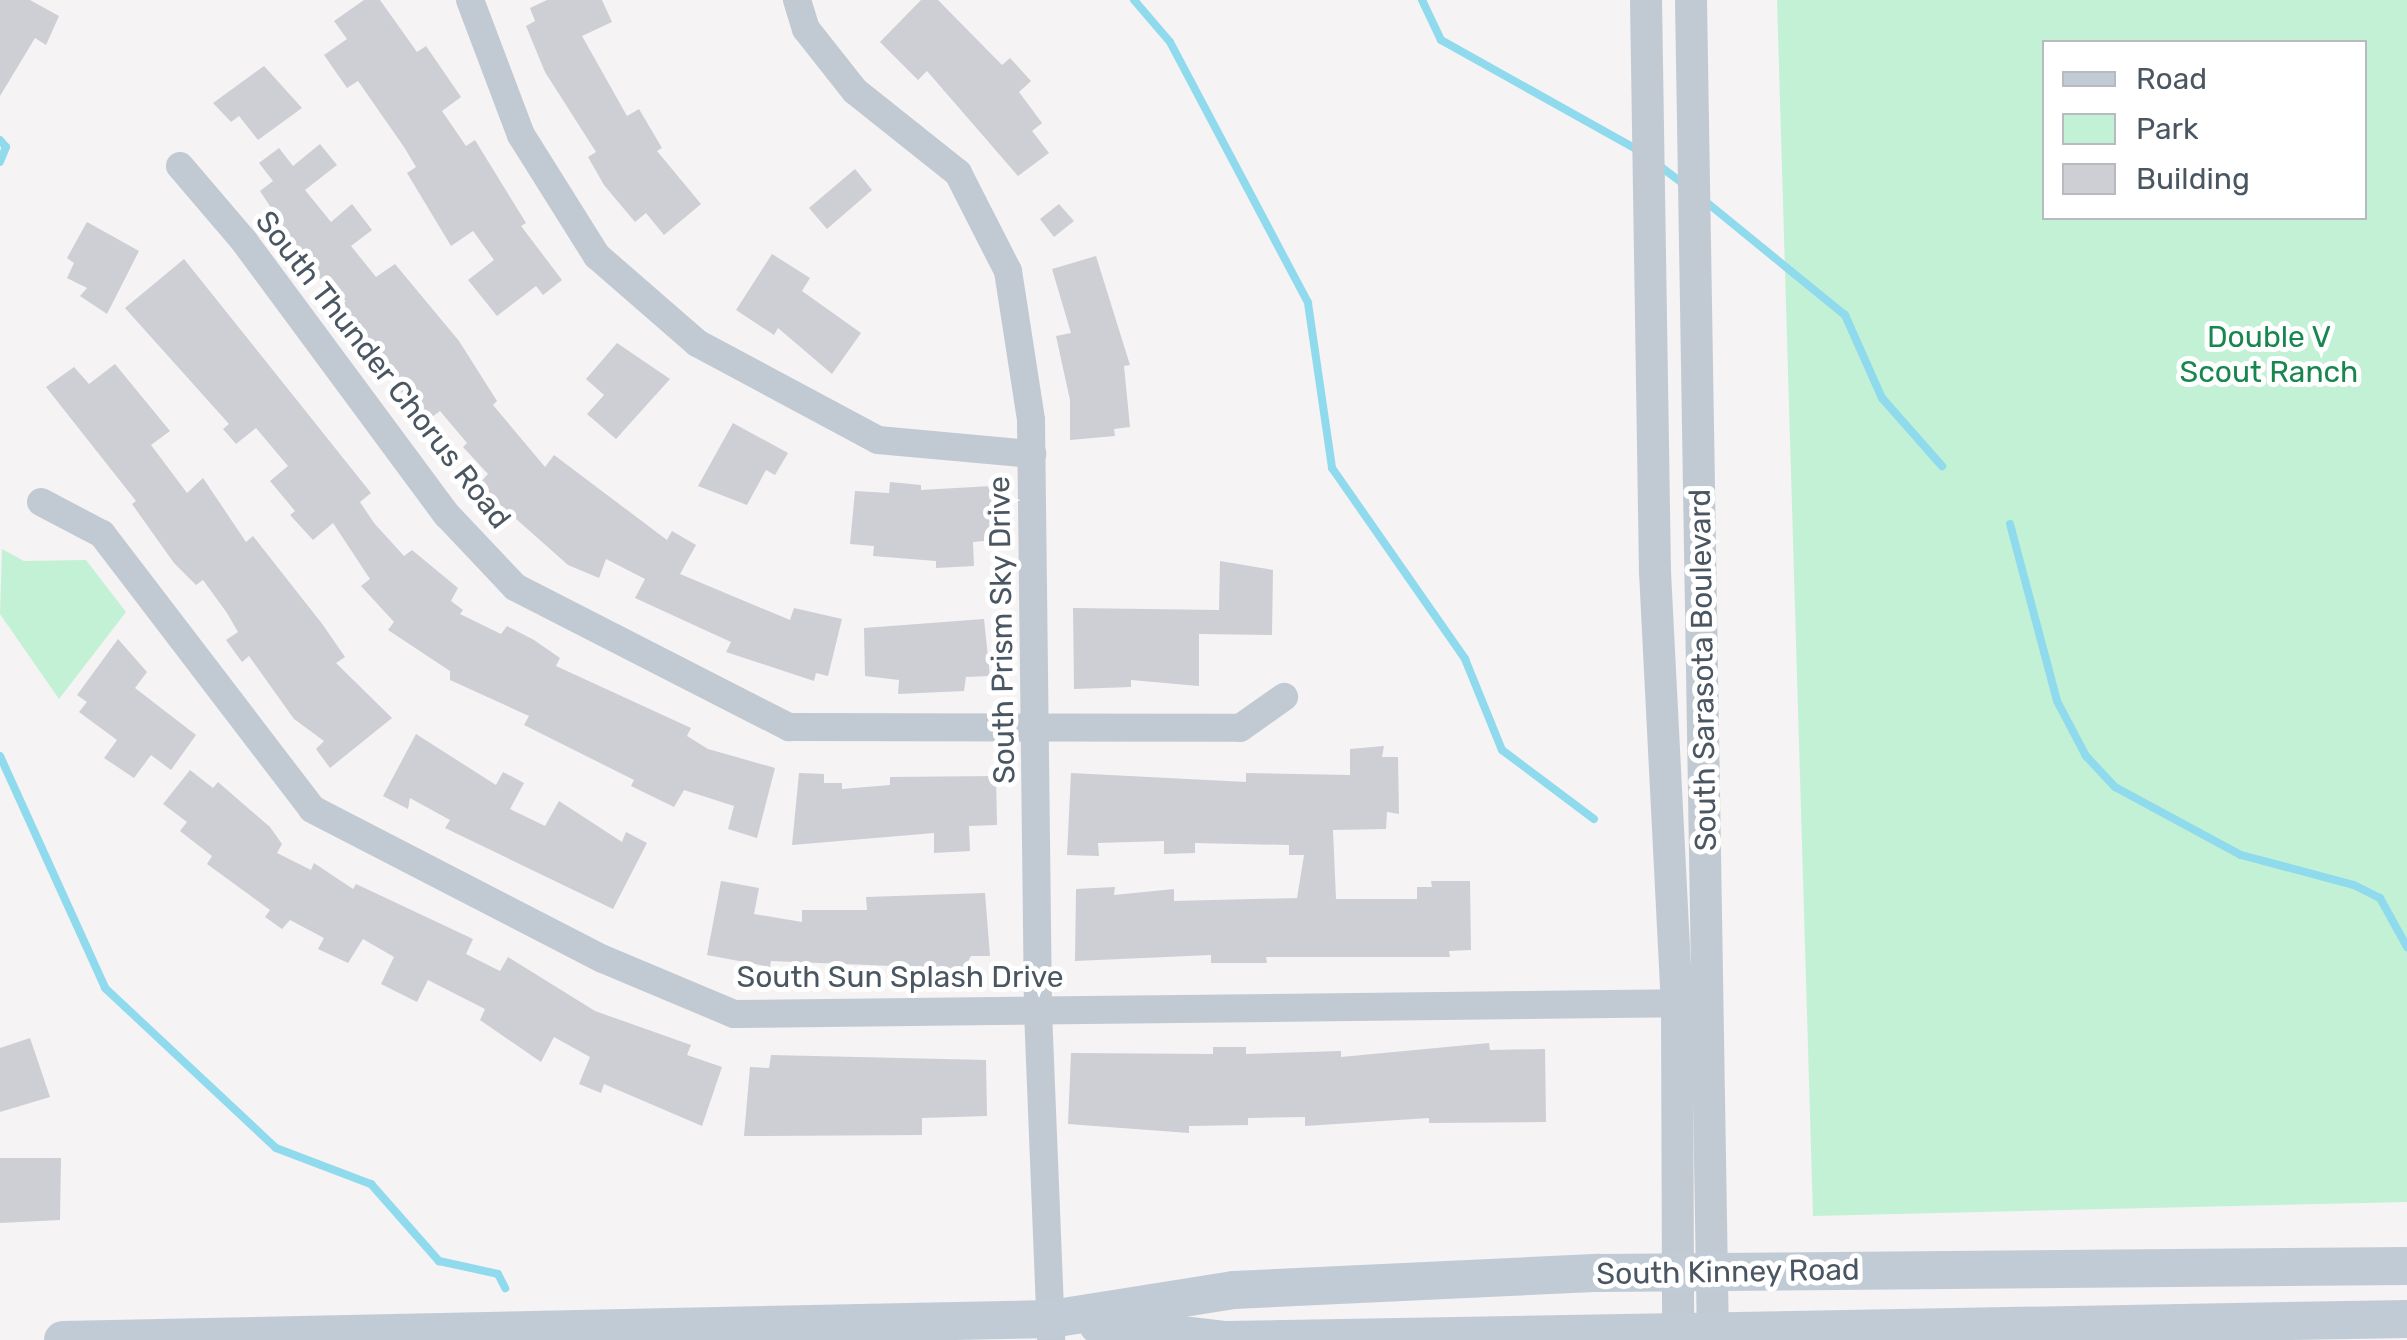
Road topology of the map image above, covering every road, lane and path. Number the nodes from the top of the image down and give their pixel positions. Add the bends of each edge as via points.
1 (470, 0) edge
2 (797, 0) edge
3 (1646, 0) edge
4 (1691, 0) edge
5 (180, 166) dead end
6 (1032, 454) junction
7 (41, 502) dead end
8 (1284, 697) dead end
9 (1038, 728) junction
10 (1693, 1004) junction
11 (1038, 1011) junction
12 (2407, 1266) edge
13 (1696, 1272) junction
14 (2407, 1319) edge
15 (1860, 1328) junction
16 (1051, 1330) edge
17 (1696, 1335) edge
18 (391, 1337) edge
19 (63, 1340) edge
20 (1226, 1340) edge
21 (1810, 1340) edge

1 - 6 street via 521,135 598,256 697,343 878,440
2 - 6 street, South Prism Sky Drive via 806,29 855,91 958,173 1008,271
3 - 10 street, South Sarasota Boulevard via 1655,572
4 - 10 street, South Sarasota Boulevard
5 - 9 street, South Thunder Chorus Road via 244,241 448,515 515,587 789,727
6 - 9 street, South Prism Sky Drive
7 - 11 street, South Sun Splash Drive via 102,534 312,809 586,950 734,1014
8 - 9 street, South Thunder Chorus Road via 1240,728
9 - 11 street, South Prism Sky Drive
10 - 11 street, South Sun Splash Drive
10 - 13 street, South Sarasota Boulevard
11 - 16 street, South Prism Sky Drive
12 - 13 main road, South Kinney Road
13 - 16 main road, South Kinney Road via 1234,1290
13 - 17 street, South Sarasota Boulevard
14 - 15 main road, South Kinney Road
15 - 17 main road, South Kinney Road
15 - 21 street
16 - 18 main road, South Kinney Road
16 - 20 main road, South Kinney Road
17 - 20 main road, South Kinney Road
18 - 19 main road, South Kinney Road

